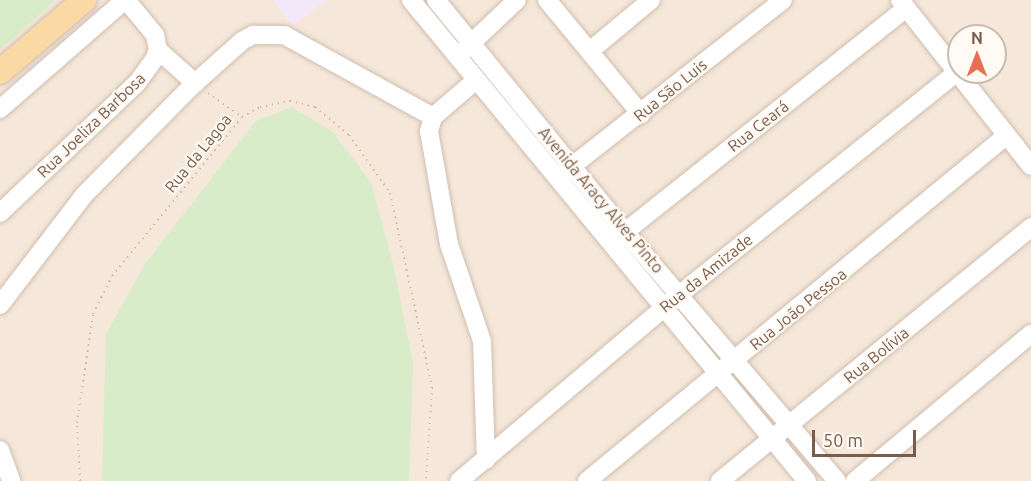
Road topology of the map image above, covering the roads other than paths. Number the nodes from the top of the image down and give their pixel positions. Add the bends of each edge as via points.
1 (84, 0) edge
2 (126, 0) edge
3 (411, 0) edge
4 (436, 0) edge
5 (518, 0) edge
6 (548, 0) edge
7 (651, 0) edge
8 (783, 0) edge
9 (903, 4) edge
10 (471, 43) junction
11 (158, 50) junction
12 (591, 50) junction
13 (458, 56) junction
14 (947, 58) edge
15 (0, 72) edge
16 (476, 80) junction
17 (947, 80) edge
18 (195, 83) junction
19 (968, 84) edge
20 (0, 109) edge
21 (641, 114) junction
22 (433, 117) junction
23 (1007, 135) junction
24 (1031, 165) edge
25 (572, 166) junction
26 (556, 179) junction
27 (0, 213) edge
28 (1031, 227) edge
29 (625, 232) junction
30 (609, 244) junction
31 (680, 294) junction
32 (0, 305) edge
33 (662, 308) junction
34 (1031, 334) edge
35 (736, 360) junction
36 (718, 375) junction
37 (790, 426) junction
38 (772, 438) junction
39 (0, 450) edge
40 (486, 460) junction
41 (11, 481) edge
42 (459, 481) edge
43 (587, 481) edge
44 (720, 481) edge
45 (807, 481) edge
46 (837, 481) edge
47 (855, 481) edge

1 - 15 main road
2 - 11 street via 155,35
2 - 20 street
3 - 13 street, Avenida Aracy Alves Pinto
4 - 10 street, Avenida Aracy Alves Pinto
5 - 10 street
6 - 12 street
7 - 12 street
8 - 21 street, Rua São Luis
9 - 14 street
9 - 29 street, Rua Ceará
10 - 13 street
10 - 25 street, Avenida Aracy Alves Pinto
11 - 18 street
11 - 27 street, Rua Joeliza Barbosa via 137,83
12 - 21 street
13 - 16 street, Avenida Aracy Alves Pinto
16 - 22 street
16 - 26 street, Avenida Aracy Alves Pinto
17 - 31 street, Rua da Amizade
18 - 22 street via 253,35 284,35
18 - 32 street via 84,195
19 - 23 street
21 - 25 street, Rua São Luis
22 - 40 street via 430,144 449,244 482,341
23 - 24 street
23 - 35 street, Rua João Pessoa
25 - 26 street, Rua São Luis
25 - 29 street, Avenida Aracy Alves Pinto
26 - 30 street, Avenida Aracy Alves Pinto
28 - 37 street, Rua Bolívia
29 - 30 street, Rua Ceará
29 - 31 street, Avenida Aracy Alves Pinto
30 - 33 street, Avenida Aracy Alves Pinto
31 - 33 street, Rua da Amizade
31 - 35 street, Avenida Aracy Alves Pinto
33 - 36 street, Avenida Aracy Alves Pinto
33 - 40 street, Rua da Amizade
34 - 47 street
35 - 36 street, Rua João Pessoa
35 - 37 street, Avenida Aracy Alves Pinto
36 - 38 street, Avenida Aracy Alves Pinto
36 - 43 street, Rua João Pessoa
37 - 38 street, Rua Bolívia
37 - 46 street, Avenida Aracy Alves Pinto
38 - 44 street, Rua Bolívia
38 - 45 street, Avenida Aracy Alves Pinto
39 - 41 street
40 - 42 street, Rua da Amizade

